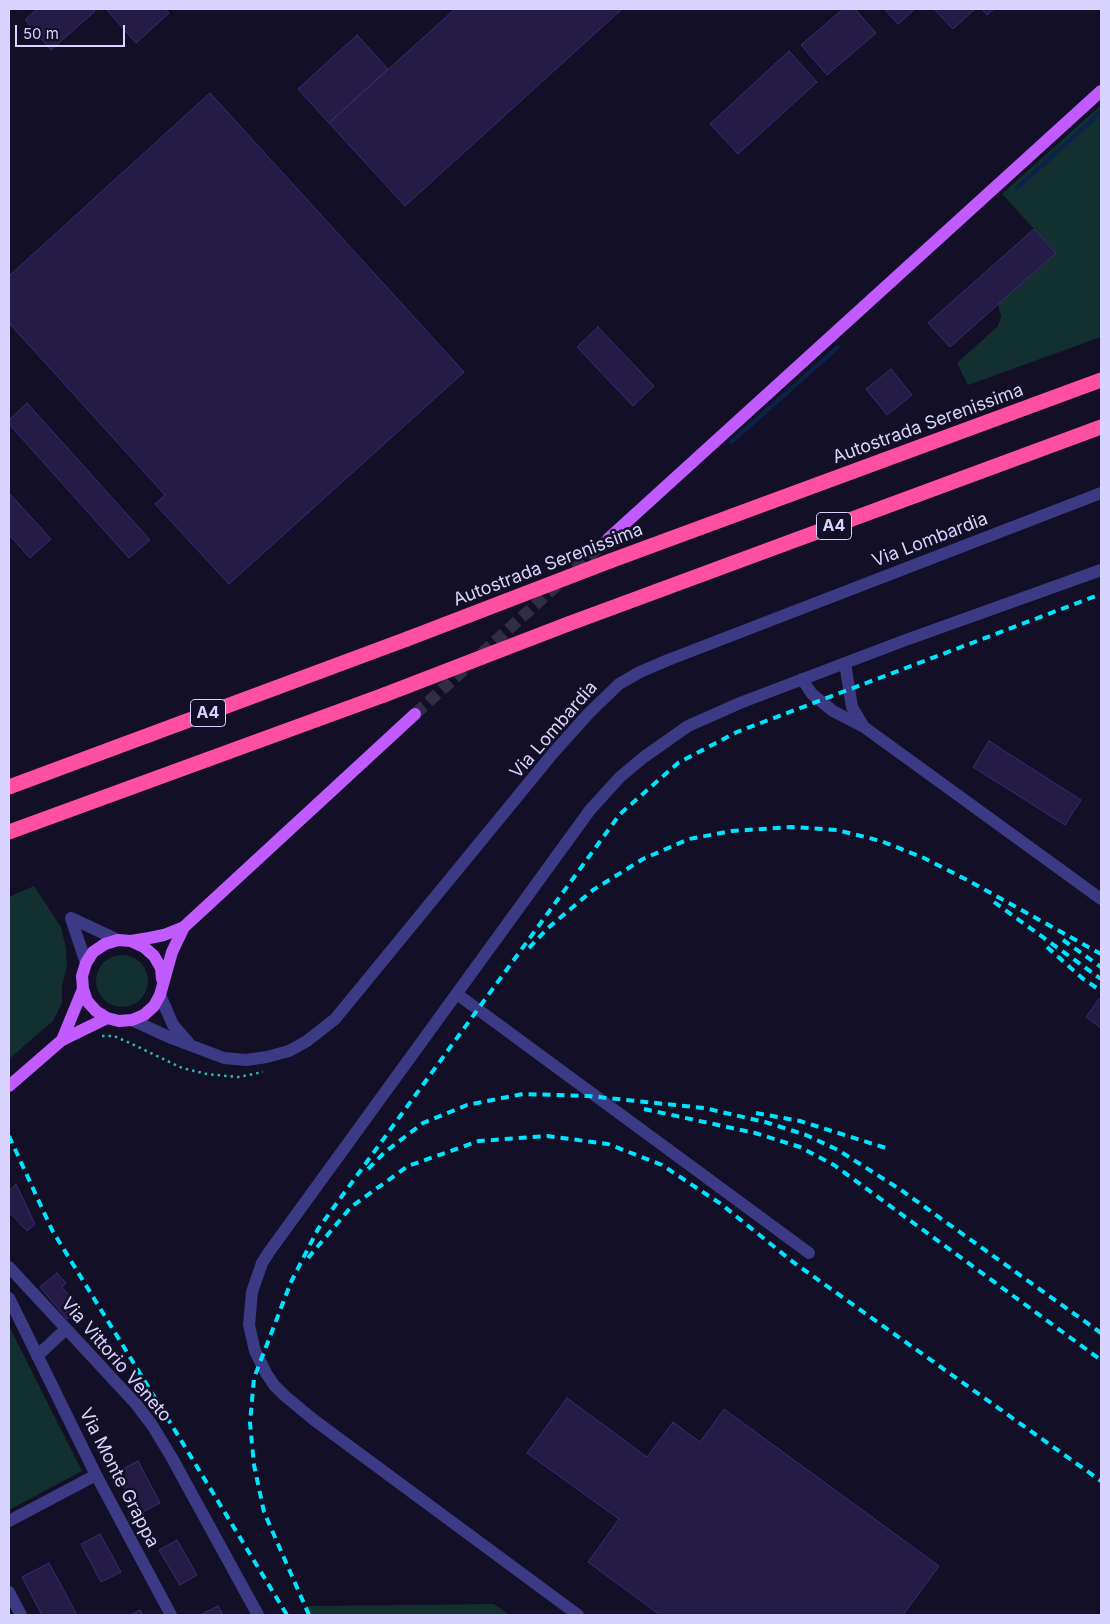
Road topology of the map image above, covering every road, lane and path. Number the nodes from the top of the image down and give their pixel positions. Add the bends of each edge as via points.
1 (1101, 91) edge
2 (1101, 380) edge
3 (1101, 427) edge
4 (1101, 493) edge
5 (609, 538) tunnel mouth
6 (1101, 570) edge
7 (845, 663) junction
8 (802, 679) junction
9 (415, 714) tunnel mouth
10 (864, 726) junction
11 (9, 788) edge
12 (9, 832) edge
13 (1101, 898) edge
14 (184, 927) junction
15 (118, 940) junction
16 (132, 941) junction
17 (86, 963) junction
18 (163, 982) junction
19 (83, 989) junction
20 (457, 994) junction
21 (160, 995) junction
22 (107, 1018) junction
23 (132, 1020) junction
24 (100, 1036) dead end
25 (62, 1040) junction
26 (203, 1051) junction
27 (267, 1071) dead end
28 (9, 1086) edge
29 (809, 1253) dead end
30 (9, 1267) edge
31 (9, 1298) edge
32 (66, 1329) junction
33 (37, 1356) junction
34 (96, 1475) junction
35 (9, 1520) edge
36 (9, 1592) edge
37 (21, 1615) edge
38 (171, 1615) edge
39 (258, 1615) edge
40 (578, 1615) edge

1 - 5 main road
2 - 11 highway, Autostrada Serenissima / A4, bridge
3 - 12 highway, A4, bridge
4 - 26 street, Via Lombardia via 668,660 624,681 599,702 560,746 335,1019 307,1041 289,1051 267,1057 246,1060 224,1058
6 - 7 street
7 - 8 street
7 - 10 street via 852,707
8 - 10 street via 812,694 833,711
8 - 20 street via 688,726 620,777 590,810
9 - 14 main road
10 - 13 street
14 - 16 main road via 164,935
14 - 18 main road
15 - 16 main road
15 - 17 main road via 93,952
15 - 17 street via 71,918
16 - 18 main road via 154,956 161,968
17 - 19 main road
18 - 21 main road
19 - 22 main road via 87,1001
19 - 25 main road
20 - 29 street
20 - 40 street via 269,1252 252,1292 251,1338 266,1373 294,1404
21 - 23 main road via 154,1006
21 - 26 street, Via Lombardia via 178,1033
22 - 23 main road
22 - 25 main road
23 - 26 street, Via Lombardia
24 - 27 path via 114,1036 182,1068 207,1074 238,1077
25 - 28 main road
30 - 32 street, Via Vittorio Veneto
31 - 33 street, Via Monte Grappa
32 - 33 street
32 - 39 street, Via Vittorio Veneto via 142,1411 160,1436
33 - 34 street, Via Monte Grappa
34 - 35 street
34 - 38 street, Via Monte Grappa
36 - 37 street

